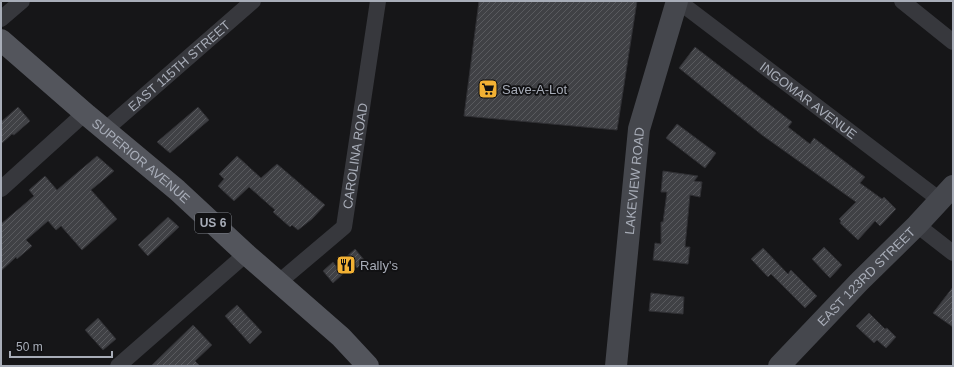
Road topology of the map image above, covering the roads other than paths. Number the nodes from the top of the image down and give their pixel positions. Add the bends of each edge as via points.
1 (22, 1) edge
2 (253, 1) edge
3 (378, 1) edge
4 (678, 1) edge
5 (902, 1) edge
6 (1, 19) edge
7 (1, 40) edge
8 (953, 42) edge
9 (85, 113) junction
10 (105, 130) junction
11 (1, 189) edge
12 (946, 193) edge
13 (918, 224) junction
14 (953, 253) edge
15 (246, 254) junction
16 (279, 282) junction
17 (118, 366) edge
18 (368, 366) edge
19 (616, 366) edge
20 (779, 366) edge

1 - 6 street
2 - 10 street, EAST 115TH STREET
3 - 16 street, CAROLINA ROAD via 344,227
4 - 12 street, INGOMAR AVENUE
4 - 19 street, LAKEVIEW ROAD via 639,129
5 - 8 street
7 - 9 main road, SUPERIOR AVENUE / US 6
9 - 10 main road, SUPERIOR AVENUE / US 6
9 - 11 street
10 - 15 main road, SUPERIOR AVENUE / US 6 via 177,190
12 - 13 street, EAST 123RD STREET
13 - 14 street
13 - 20 street, EAST 123RD STREET
15 - 16 main road, SUPERIOR AVENUE / US 6
15 - 17 street
16 - 18 main road, SUPERIOR AVENUE / US 6 via 341,337

